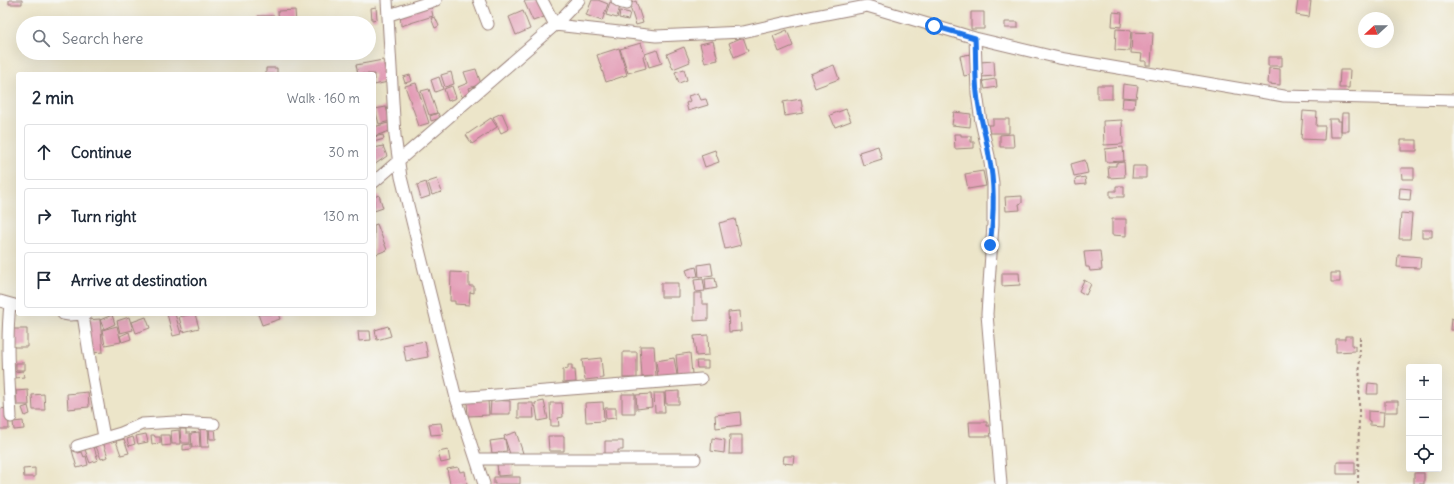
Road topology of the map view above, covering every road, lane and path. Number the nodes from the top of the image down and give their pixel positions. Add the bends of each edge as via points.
1 (387, 0) edge
2 (436, 0) edge
3 (479, 0) edge
4 (542, 0) edge
5 (579, 0) edge
6 (389, 15) junction
7 (488, 24) dead end
8 (555, 25) junction
9 (975, 38) junction
10 (1454, 100) edge
11 (399, 161) junction
12 (376, 180) edge
13 (9, 304) edge
14 (84, 316) edge
15 (1360, 337) dead end
16 (701, 379) dead end
17 (456, 398) junction
18 (11, 417) dead end
19 (214, 424) dead end
20 (104, 437) junction
21 (76, 446) dead end
22 (476, 459) junction
23 (694, 459) dead end
24 (484, 484) edge
25 (1001, 484) edge
26 (1358, 484) edge

1 - 6 street
2 - 6 street
3 - 7 street
4 - 8 street
5 - 8 street
6 - 11 street via 395,136
8 - 9 street via 656,36 743,32 867,6
8 - 11 street
9 - 10 street via 1059,58 1284,96
9 - 25 street via 977,94 992,183 993,224 987,314
11 - 12 street
11 - 17 street
13 - 18 street
14 - 20 street
15 - 26 path
16 - 17 street
17 - 22 street
19 - 20 street via 142,424
20 - 21 street
22 - 23 street
22 - 24 street

